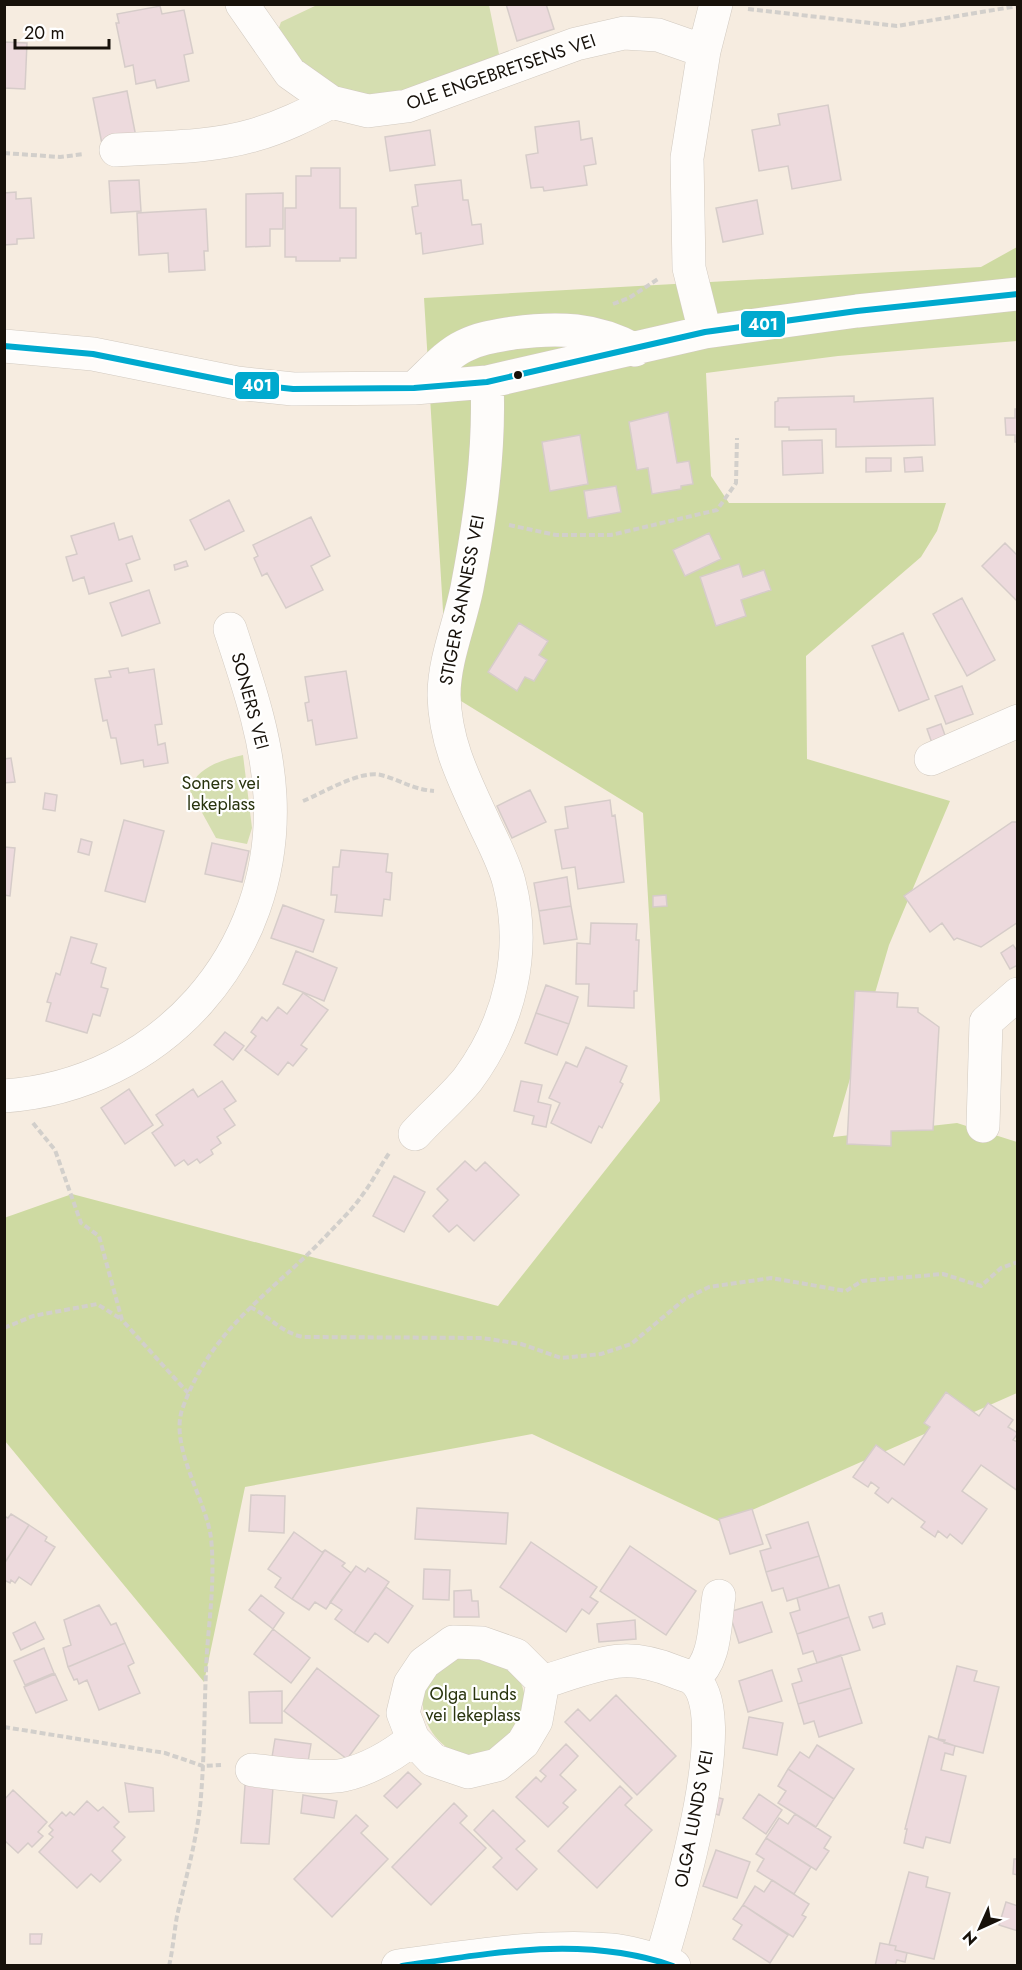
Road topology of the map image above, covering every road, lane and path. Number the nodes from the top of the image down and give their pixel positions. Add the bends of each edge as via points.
1 (242, 4) edge
2 (1017, 6) edge
3 (731, 7) edge
4 (704, 51) junction
5 (331, 102) junction
6 (116, 150) joint
7 (4, 153) edge
8 (688, 237) junction
9 (1017, 294) edge
10 (561, 328) junction
11 (705, 332) junction
12 (4, 346) edge
13 (635, 350) junction
14 (487, 381) junction
15 (414, 388) junction
16 (737, 438) dead end
17 (479, 518) junction
18 (230, 629) dead end
19 (1017, 721) edge
20 (931, 759) dead end
21 (467, 786) junction
22 (269, 815) junction
23 (1017, 994) edge
24 (14, 1096) edge
25 (983, 1126) dead end
26 (415, 1134) joint
27 (1017, 1262) edge
28 (250, 1307) junction
29 (122, 1320) junction
30 (4, 1328) edge
31 (188, 1393) junction
32 (719, 1596) dead end
33 (693, 1679) junction
34 (543, 1682) junction
35 (4, 1727) edge
36 (413, 1739) junction
37 (203, 1766) junction
38 (252, 1770) joint
39 (496, 1960) edge
40 (668, 1963) edge
41 (169, 1964) edge
42 (398, 1965) edge

1 - 5 street, OLE ENGEBRETSENS VEI via 290,73
2 - 3 path via 897,26
3 - 4 street
4 - 5 street, OLE ENGEBRETSENS VEI via 658,35 624,33 576,44 407,106 368,111
4 - 8 street via 687,158
5 - 6 street via 253,136 178,147
6 - 7 path via 60,157
8 - 10 path via 658,279 621,302 584,312
8 - 11 street via 689,268
9 - 11 street
10 - 13 street via 584,330
10 - 15 street via 489,337 464,346
11 - 13 street
12 - 15 street via 93,354 237,383 293,389
13 - 14 street
14 - 15 street
14 - 17 street, STIGER SANNESS VEI via 489,431
16 - 17 path via 736,483 717,510 610,535 556,535
17 - 21 street, STIGER SANNESS VEI via 444,692 447,732
18 - 22 street, SONERS VEI via 261,731
19 - 20 street
21 - 22 path via 445,792 415,790 379,774 347,780
21 - 26 street, STIGER SANNESS VEI via 508,881 517,963 507,1006 489,1047 467,1081
22 - 24 street, SONERS VEI via 261,888 245,936 190,1012 106,1070 65,1087
23 - 25 street via 986,1022
24 - 29 path via 55,1150 81,1223 99,1236
26 - 28 path via 397,1144 376,1170 364,1194
27 - 28 path via 1001,1268 981,1286 943,1274 862,1281 846,1291 771,1278 709,1287 685,1299 631,1344 601,1354 561,1358 521,1344 482,1338 303,1337 286,1334
28 - 31 path via 214,1346
29 - 30 path via 97,1304 33,1316
29 - 31 path
31 - 37 path via 181,1410 182,1442 211,1537 213,1600 207,1649
32 - 33 street via 711,1653 702,1672
33 - 34 street via 663,1667 622,1661
33 - 40 street, OLGA LUNDS VEI via 706,1699 710,1726 705,1777
34 - 36 street via 536,1720 523,1743 497,1765 468,1772 433,1760
34 - 36 street via 516,1655 482,1642 453,1642 424,1663 410,1684 403,1713
35 - 37 path via 165,1753
36 - 38 street via 391,1757 343,1775
37 - 38 path via 218,1764
37 - 41 path via 201,1799
39 - 40 street via 613,1950
39 - 42 street

